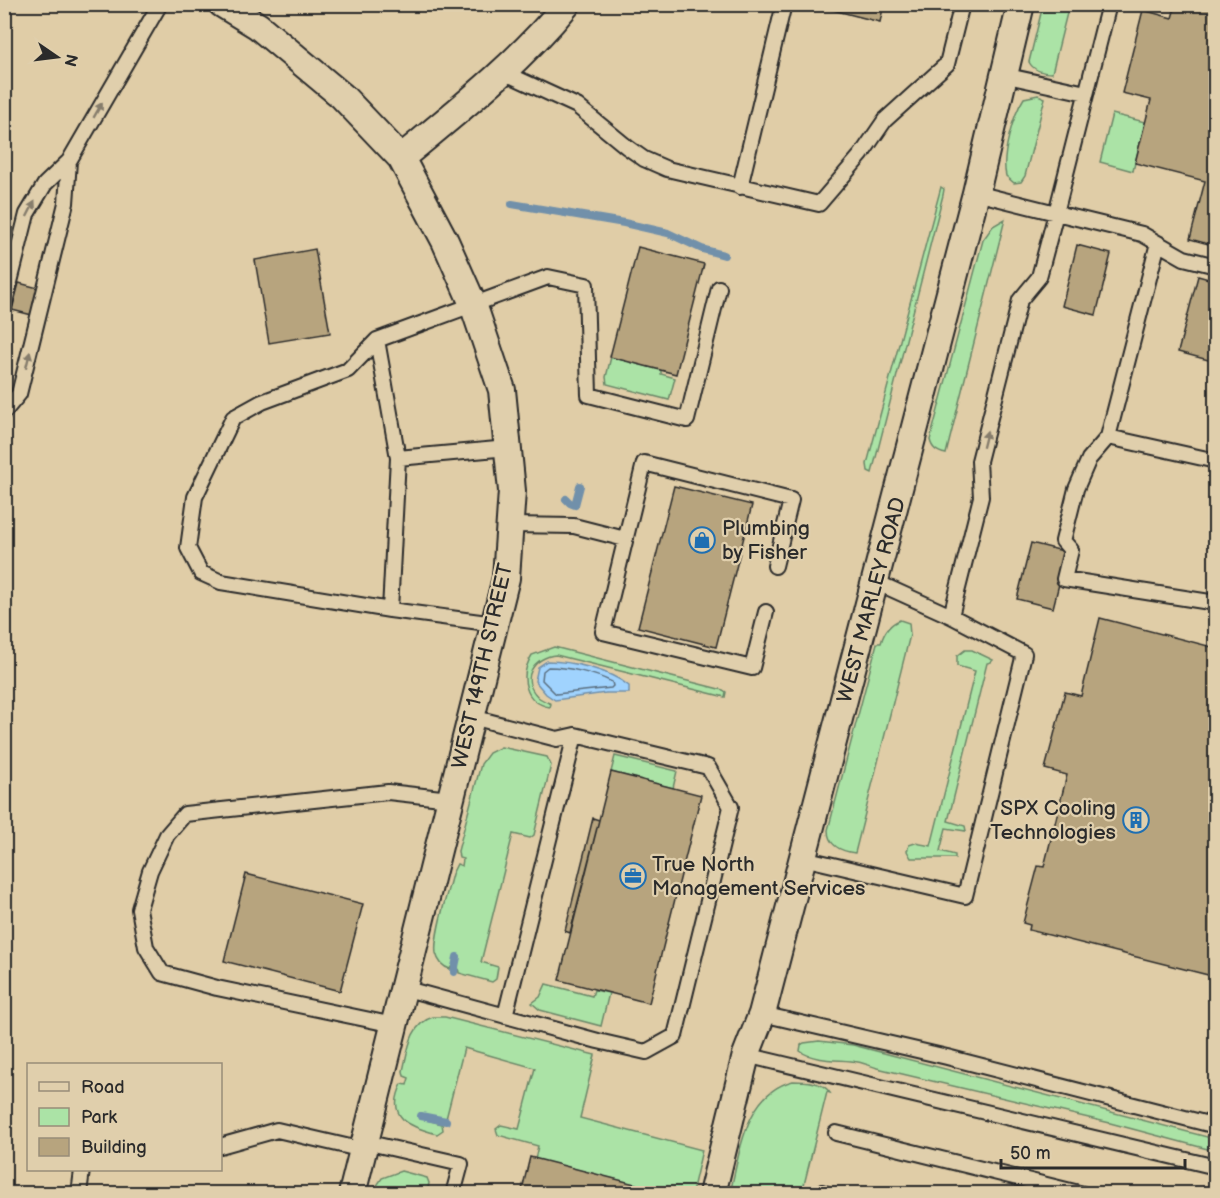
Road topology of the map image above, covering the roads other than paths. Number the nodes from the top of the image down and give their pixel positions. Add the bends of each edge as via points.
1 (160, 4) edge
2 (222, 4) edge
3 (567, 4) edge
4 (784, 4) edge
5 (962, 4) edge
6 (1021, 4) edge
7 (1109, 4) edge
8 (503, 72) junction
9 (1003, 75) junction
10 (1086, 93) junction
11 (401, 158) junction
12 (69, 161) junction
13 (740, 187) junction
14 (976, 193) junction
15 (1056, 213) junction
16 (1158, 243) junction
17 (1215, 266) edge
18 (719, 288) dead end
19 (473, 304) junction
20 (4, 306) edge
21 (377, 340) junction
22 (4, 412) edge
23 (1108, 437) junction
24 (508, 448) junction
25 (398, 458) junction
26 (1215, 461) edge
27 (511, 525) junction
28 (626, 539) junction
29 (775, 566) dead end
30 (876, 582) junction
31 (1215, 603) edge
32 (390, 610) junction
33 (766, 612) dead end
34 (951, 616) junction
35 (495, 624) junction
36 (472, 717) junction
37 (575, 735) junction
38 (450, 799) junction
39 (803, 858) junction
40 (403, 988) junction
41 (762, 1014) junction
42 (505, 1016) junction
43 (394, 1025) junction
44 (746, 1055) junction
45 (1215, 1126) edge
46 (836, 1133) dead end
47 (222, 1145) edge
48 (364, 1146) junction
49 (1215, 1167) edge
50 (82, 1171) edge
51 (79, 1194) edge
52 (352, 1194) edge
53 (453, 1194) edge
54 (712, 1194) edge
55 (1083, 1194) edge

12 -> 1 lane
2 - 11 street, WEST 149TH STREET via 258,26 342,96
3 - 8 street
4 - 13 lane
5 - 13 lane via 946,64 885,120 819,204
6 - 9 street, WEST MARLEY ROAD
7 - 10 lane
8 - 11 street
8 - 13 lane via 577,106 644,159 667,169
9 - 10 lane
9 - 14 street, WEST MARLEY ROAD
10 - 15 lane
11 - 19 street, WEST 149TH STREET via 445,240
20 -> 12 lane via 27,214 45,184
22 -> 12 lane via 19,394 66,203
14 - 15 lane
14 - 30 street, WEST MARLEY ROAD
15 - 16 lane via 1142,234
34 -> 15 lane via 981,497 980,461 1020,300 1039,277
16 - 17 lane via 1184,258
16 - 23 lane
18 - 19 lane via 687,420 589,395 586,285 548,277
19 - 21 lane
19 - 24 street, WEST 149TH STREET via 502,390
21 - 25 lane
21 - 32 lane via 348,370 261,402 233,418 195,497 188,548 201,573 221,582
23 - 26 lane
23 - 31 lane via 1089,459 1076,489 1063,540 1071,550 1064,579
24 - 25 lane
24 - 27 street, WEST 149TH STREET
25 - 32 lane
27 - 28 lane via 574,526
27 - 35 street, WEST 149TH STREET via 506,578
28 - 29 lane via 644,463 791,500
28 - 33 lane via 603,632 752,668
30 - 34 lane
30 - 39 street, WEST MARLEY ROAD
32 - 35 lane
34 - 39 lane via 1024,654 965,896
35 - 36 street, WEST 149TH STREET
36 - 37 lane via 557,739
36 - 38 street, WEST 149TH STREET
37 - 42 lane
37 - 42 lane via 708,767 731,807 675,1036 646,1052
38 - 40 street, WEST 149TH STREET
38 - 43 lane via 387,792 185,814 167,835 150,871 139,909 146,947 162,973
39 - 41 street, WEST MARLEY ROAD
40 - 42 lane
40 - 43 street, WEST 149TH STREET
41 - 44 street, WEST MARLEY ROAD
41 - 45 lane via 946,1056
43 - 48 street, WEST 149TH STREET
44 - 49 lane
44 - 54 street, WEST MARLEY ROAD
46 - 55 lane
47 - 48 lane via 277,1130
48 - 52 street, WEST 149TH STREET
48 - 53 lane via 461,1164
50 - 51 lane

